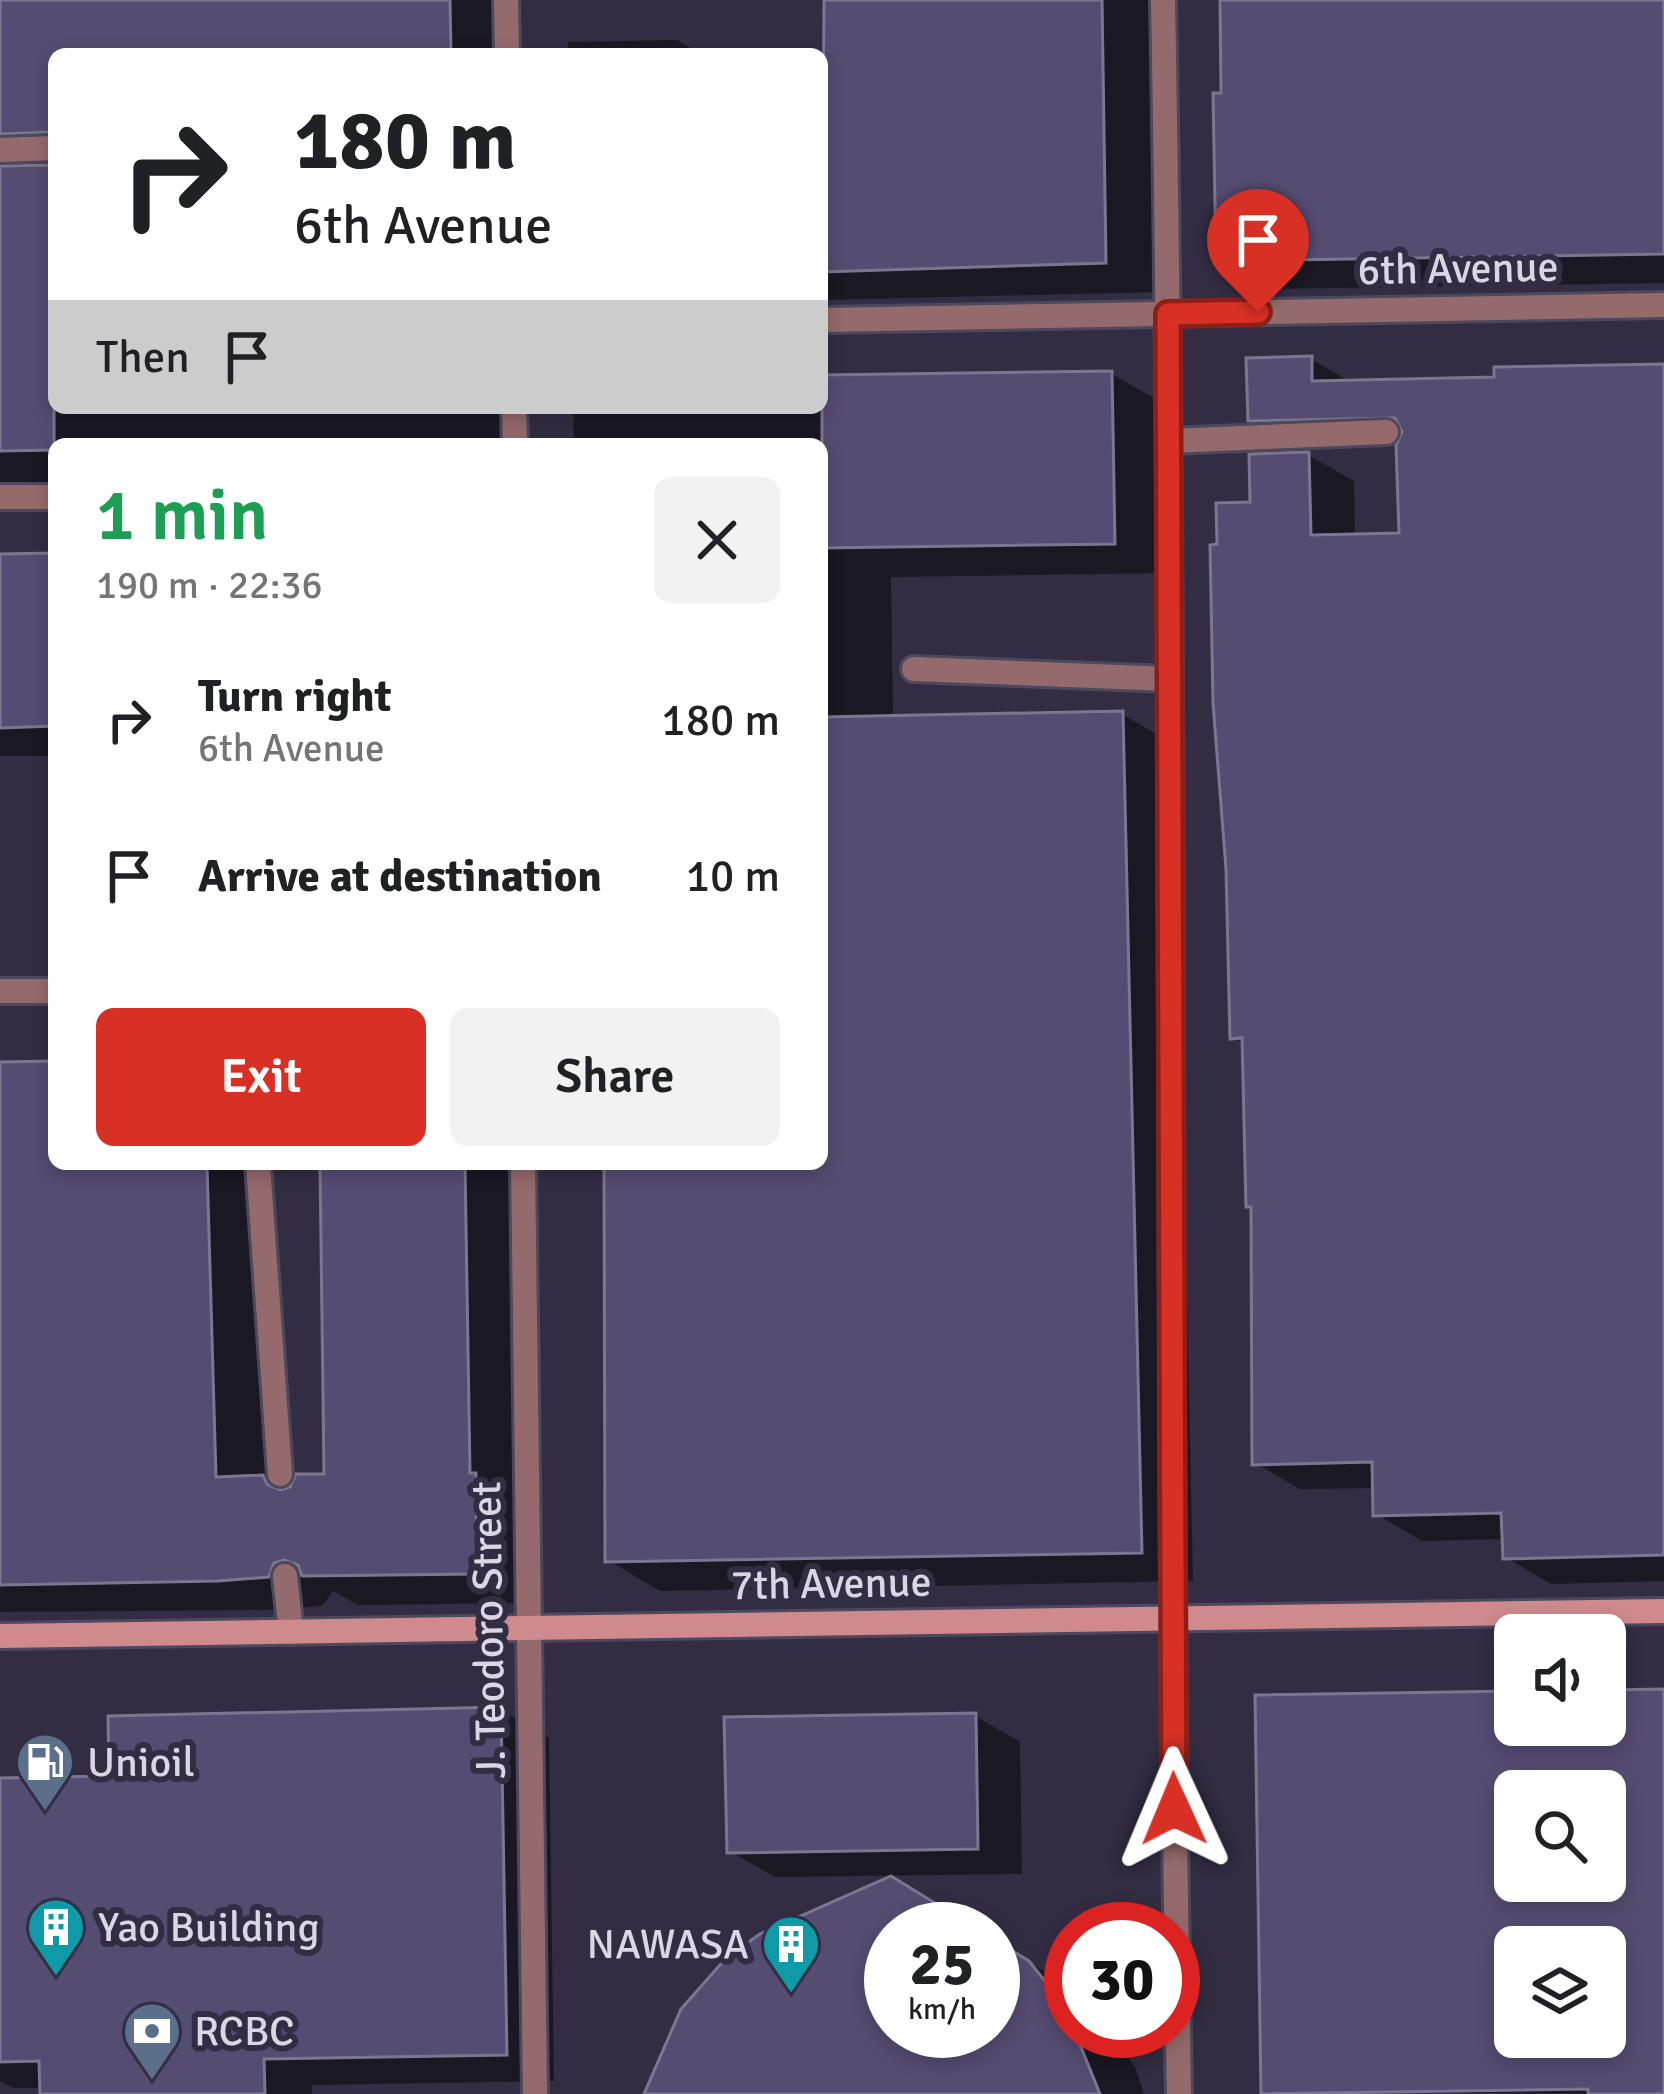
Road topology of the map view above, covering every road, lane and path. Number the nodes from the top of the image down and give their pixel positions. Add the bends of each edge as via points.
1 (506, 0) edge
2 (1162, 0) edge
3 (507, 48) edge
4 (48, 148) edge
5 (0, 150) edge
6 (1664, 304) edge
7 (1168, 314) junction
8 (828, 320) edge
9 (1386, 432) dead end
10 (1169, 441) junction
11 (0, 497) edge
12 (48, 497) edge
13 (914, 669) dead end
14 (1169, 679) junction
15 (0, 991) edge
16 (48, 991) edge
17 (258, 1170) edge
18 (523, 1170) edge
19 (280, 1474) dead end
20 (285, 1576) dead end
21 (1664, 1611) edge
22 (1171, 1618) junction
23 (527, 1628) junction
24 (290, 1632) junction
25 (0, 1636) edge
26 (535, 2094) edge
27 (1180, 2094) edge

1 - 3 street
2 - 7 street
4 - 5 street
6 - 7 street, 6th Avenue
7 - 8 street, 6th Avenue
7 - 10 street
9 - 10 street
10 - 14 street
11 - 12 street
13 - 14 street
14 - 22 street
15 - 16 street
17 - 19 street
18 - 23 street, J. Teodoro Street
20 - 24 street
21 - 22 street, 7th Avenue
22 - 23 street, 7th Avenue
22 - 27 street
23 - 24 street, 7th Avenue
23 - 26 street, J. Teodoro Street
24 - 25 street, 7th Avenue

